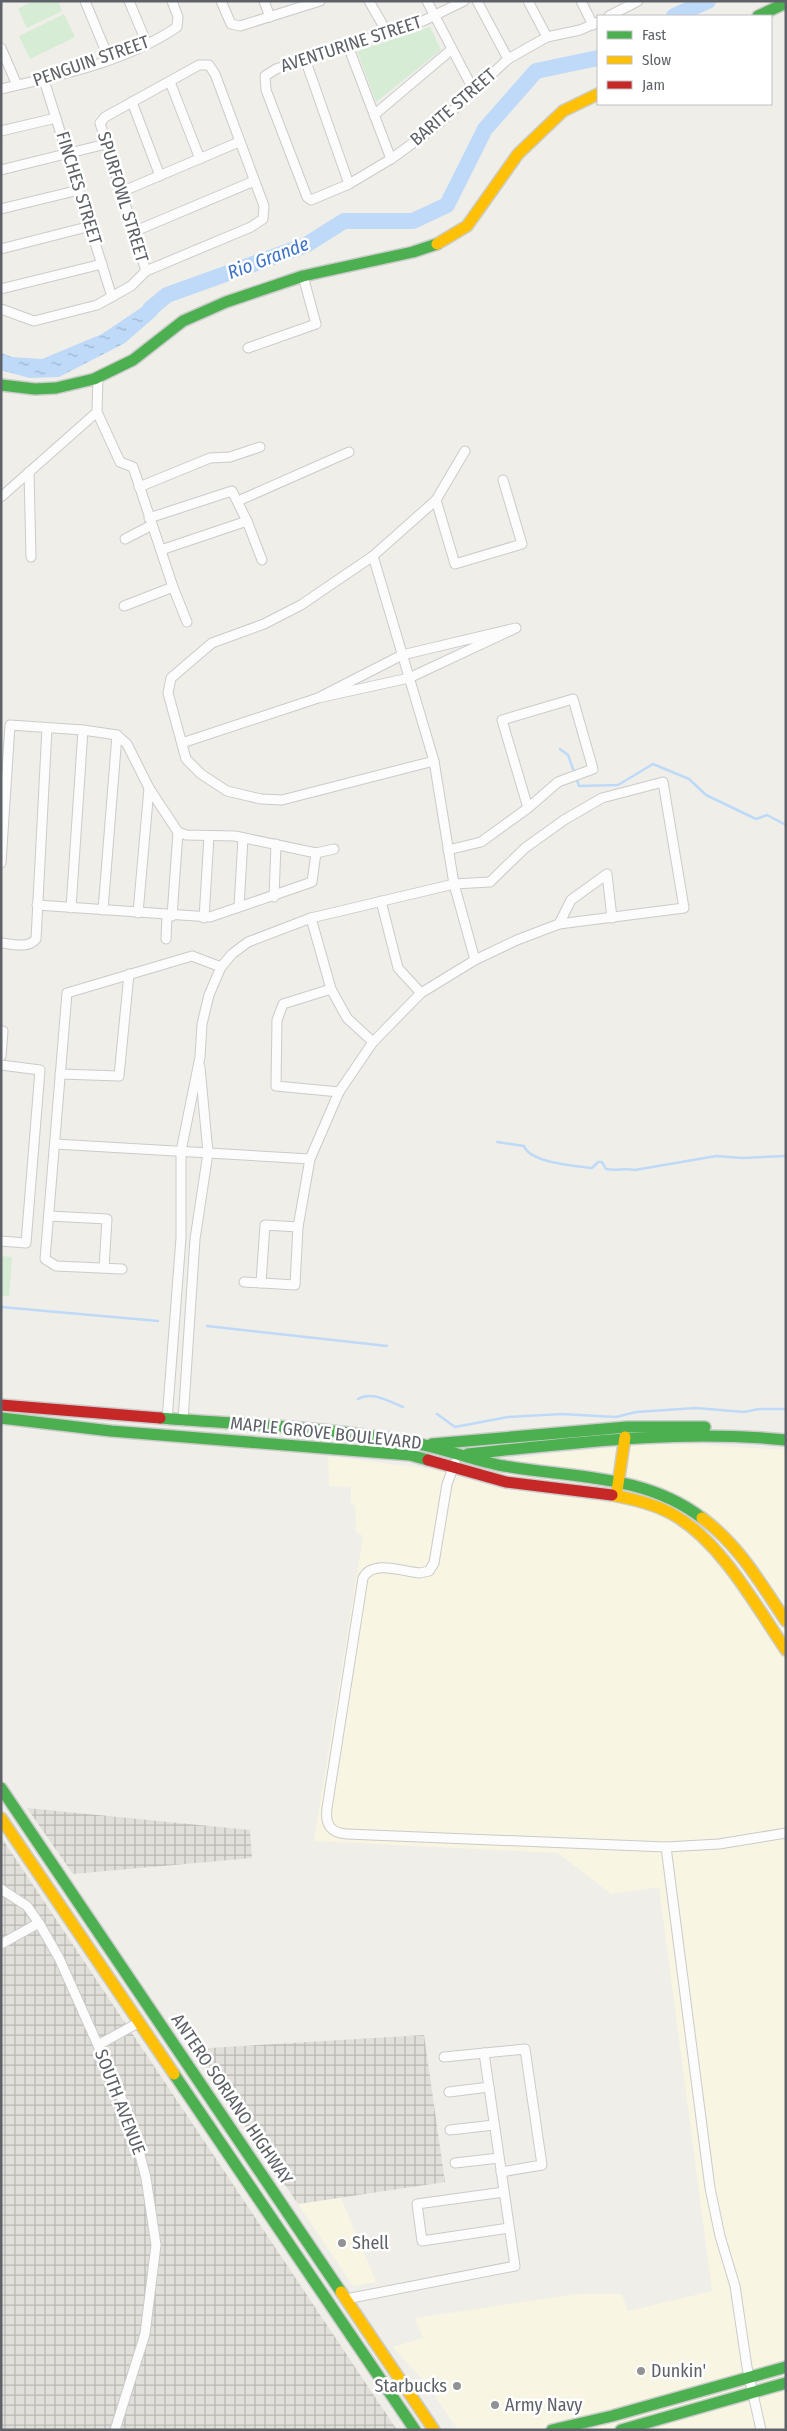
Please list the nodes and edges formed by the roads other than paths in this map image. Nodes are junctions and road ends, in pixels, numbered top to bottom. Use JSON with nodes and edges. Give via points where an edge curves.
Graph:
{"nodes":[{"id":1,"x":85,"y":1,"type":"edge"},
{"id":2,"x":129,"y":1,"type":"edge"},
{"id":3,"x":172,"y":1,"type":"edge"},
{"id":4,"x":221,"y":1,"type":"edge"},
{"id":5,"x":264,"y":1,"type":"edge"},
{"id":6,"x":320,"y":1,"type":"edge"},
{"id":7,"x":369,"y":1,"type":"edge"},
{"id":8,"x":427,"y":1,"type":"edge"},
{"id":9,"x":464,"y":1,"type":"edge"},
{"id":10,"x":477,"y":1,"type":"edge"},
{"id":11,"x":528,"y":1,"type":"edge"},
{"id":12,"x":581,"y":1,"type":"edge"},
{"id":13,"x":634,"y":2,"type":"edge"},
{"id":14,"x":308,"y":3,"type":"edge"},
{"id":15,"x":786,"y":3,"type":"edge"},
{"id":16,"x":611,"y":15,"type":"edge"},
{"id":17,"x":760,"y":15,"type":"edge"},
{"id":18,"x":435,"y":16,"type":"junction"},
{"id":19,"x":270,"y":17,"type":"junction"},
{"id":20,"x":596,"y":23,"type":"edge"},
{"id":21,"x":388,"y":34,"type":"junction"},
{"id":22,"x":547,"y":37,"type":"junction"},
{"id":23,"x":147,"y":44,"type":"junction"},
{"id":24,"x":348,"y":46,"type":"junction"},
{"id":25,"x":1,"y":48,"type":"edge"},
{"id":26,"x":451,"y":50,"type":"junction"},
{"id":27,"x":109,"y":59,"type":"junction"},
{"id":28,"x":305,"y":59,"type":"junction"},
{"id":29,"x":508,"y":59,"type":"junction"},
{"id":30,"x":44,"y":80,"type":"junction"},
{"id":31,"x":170,"y":82,"type":"junction"},
{"id":32,"x":17,"y":85,"type":"junction"},
{"id":33,"x":1,"y":89,"type":"edge"},
{"id":34,"x":473,"y":90,"type":"junction"},
{"id":35,"x":597,"y":94,"type":"edge"},
{"id":36,"x":132,"y":102,"type":"junction"},
{"id":37,"x":374,"y":115,"type":"junction"},
{"id":38,"x":56,"y":118,"type":"junction"},
{"id":39,"x":1,"y":131,"type":"edge"},
{"id":40,"x":239,"y":142,"type":"junction"},
{"id":41,"x":106,"y":144,"type":"junction"},
{"id":42,"x":68,"y":154,"type":"junction"},
{"id":43,"x":200,"y":159,"type":"junction"},
{"id":44,"x":391,"y":159,"type":"junction"},
{"id":45,"x":1,"y":170,"type":"edge"},
{"id":46,"x":160,"y":176,"type":"junction"},
{"id":47,"x":254,"y":182,"type":"junction"},
{"id":48,"x":349,"y":184,"type":"junction"},
{"id":49,"x":79,"y":190,"type":"junction"},
{"id":50,"x":121,"y":192,"type":"junction"},
{"id":51,"x":311,"y":200,"type":"joint"},
{"id":52,"x":1,"y":209,"type":"edge"},
{"id":53,"x":91,"y":226,"type":"junction"},
{"id":54,"x":133,"y":232,"type":"junction"},
{"id":55,"x":1,"y":249,"type":"edge"},
{"id":56,"x":102,"y":264,"type":"junction"},
{"id":57,"x":146,"y":271,"type":"junction"},
{"id":58,"x":303,"y":276,"type":"junction"},
{"id":59,"x":1,"y":289,"type":"edge"},
{"id":60,"x":112,"y":297,"type":"junction"},
{"id":61,"x":1,"y":309,"type":"edge"},
{"id":62,"x":248,"y":348,"type":"dead end"},
{"id":63,"x":98,"y":377,"type":"junction"},
{"id":64,"x":1,"y":385,"type":"edge"},
{"id":65,"x":97,"y":412,"type":"junction"},
{"id":66,"x":260,"y":447,"type":"dead end"},
{"id":67,"x":465,"y":451,"type":"dead end"},
{"id":68,"x":349,"y":452,"type":"dead end"},
{"id":69,"x":29,"y":472,"type":"junction"},
{"id":70,"x":503,"y":480,"type":"dead end"},
{"id":71,"x":139,"y":486,"type":"junction"},
{"id":72,"x":1,"y":497,"type":"edge"},
{"id":73,"x":436,"y":500,"type":"junction"},
{"id":74,"x":238,"y":501,"type":"junction"},
{"id":75,"x":246,"y":521,"type":"junction"},
{"id":76,"x":151,"y":522,"type":"junction"},
{"id":77,"x":125,"y":539,"type":"dead end"},
{"id":78,"x":161,"y":550,"type":"junction"},
{"id":79,"x":373,"y":556,"type":"junction"},
{"id":80,"x":31,"y":557,"type":"dead end"},
{"id":81,"x":262,"y":560,"type":"dead end"},
{"id":82,"x":173,"y":586,"type":"junction"},
{"id":83,"x":124,"y":606,"type":"dead end"},
{"id":84,"x":187,"y":622,"type":"dead end"},
{"id":85,"x":402,"y":655,"type":"junction"},
{"id":86,"x":410,"y":678,"type":"junction"},
{"id":87,"x":318,"y":698,"type":"junction"},
{"id":88,"x":47,"y":728,"type":"junction"},
{"id":89,"x":83,"y":730,"type":"junction"},
{"id":90,"x":117,"y":735,"type":"junction"},
{"id":91,"x":182,"y":744,"type":"junction"},
{"id":92,"x":434,"y":760,"type":"junction"},
{"id":93,"x":149,"y":788,"type":"junction"},
{"id":94,"x":528,"y":808,"type":"junction"},
{"id":95,"x":178,"y":832,"type":"junction"},
{"id":96,"x":209,"y":836,"type":"junction"},
{"id":97,"x":243,"y":838,"type":"junction"},
{"id":98,"x":276,"y":844,"type":"junction"},
{"id":99,"x":334,"y":849,"type":"dead end"},
{"id":100,"x":448,"y":850,"type":"junction"},
{"id":101,"x":316,"y":853,"type":"junction"},
{"id":102,"x":1,"y":863,"type":"edge"},
{"id":103,"x":454,"y":884,"type":"junction"},
{"id":104,"x":274,"y":897,"type":"junction"},
{"id":105,"x":381,"y":901,"type":"junction"},
{"id":106,"x":37,"y":905,"type":"junction"},
{"id":107,"x":240,"y":907,"type":"junction"},
{"id":108,"x":70,"y":908,"type":"junction"},
{"id":109,"x":103,"y":910,"type":"junction"},
{"id":110,"x":138,"y":913,"type":"junction"},
{"id":111,"x":170,"y":916,"type":"junction"},
{"id":112,"x":204,"y":918,"type":"junction"},
{"id":113,"x":311,"y":918,"type":"junction"},
{"id":114,"x":612,"y":918,"type":"junction"},
{"id":115,"x":559,"y":924,"type":"junction"},
{"id":116,"x":166,"y":939,"type":"dead end"},
{"id":117,"x":1,"y":944,"type":"edge"},
{"id":118,"x":475,"y":960,"type":"junction"},
{"id":119,"x":221,"y":967,"type":"junction"},
{"id":120,"x":129,"y":974,"type":"junction"},
{"id":121,"x":331,"y":989,"type":"junction"},
{"id":122,"x":421,"y":993,"type":"junction"},
{"id":123,"x":3,"y":1031,"type":"dead end"},
{"id":124,"x":373,"y":1042,"type":"junction"},
{"id":125,"x":1,"y":1056,"type":"edge"},
{"id":126,"x":200,"y":1057,"type":"junction"},
{"id":127,"x":1,"y":1065,"type":"edge"},
{"id":128,"x":60,"y":1074,"type":"junction"},
{"id":129,"x":339,"y":1092,"type":"junction"},
{"id":130,"x":55,"y":1144,"type":"junction"},
{"id":131,"x":181,"y":1151,"type":"junction"},
{"id":132,"x":208,"y":1153,"type":"junction"},
{"id":133,"x":310,"y":1159,"type":"junction"},
{"id":134,"x":49,"y":1216,"type":"junction"},
{"id":135,"x":298,"y":1227,"type":"junction"},
{"id":136,"x":181,"y":1238,"type":"junction"},
{"id":137,"x":195,"y":1239,"type":"junction"},
{"id":138,"x":1,"y":1241,"type":"edge"},
{"id":139,"x":104,"y":1268,"type":"junction"},
{"id":140,"x":122,"y":1269,"type":"dead end"},
{"id":141,"x":244,"y":1282,"type":"dead end"},
{"id":142,"x":261,"y":1283,"type":"junction"},
{"id":143,"x":1,"y":1405,"type":"edge"},
{"id":144,"x":1,"y":1418,"type":"edge"},
{"id":145,"x":167,"y":1420,"type":"junction"},
{"id":146,"x":182,"y":1421,"type":"junction"},
{"id":147,"x":786,"y":1430,"type":"edge"},
{"id":148,"x":625,"y":1437,"type":"junction"},
{"id":149,"x":786,"y":1440,"type":"edge"},
{"id":150,"x":424,"y":1444,"type":"junction"},
{"id":151,"x":459,"y":1454,"type":"junction"},
{"id":152,"x":410,"y":1455,"type":"junction"},
{"id":153,"x":454,"y":1467,"type":"junction"},
{"id":154,"x":618,"y":1482,"type":"junction"},
{"id":155,"x":616,"y":1495,"type":"junction"},
{"id":156,"x":786,"y":1621,"type":"edge"},
{"id":157,"x":786,"y":1650,"type":"edge"},
{"id":158,"x":1,"y":1788,"type":"edge"},
{"id":159,"x":1,"y":1818,"type":"edge"},
{"id":160,"x":786,"y":1833,"type":"edge"},
{"id":161,"x":666,"y":1847,"type":"junction"},
{"id":162,"x":1,"y":1889,"type":"edge"},
{"id":163,"x":39,"y":1923,"type":"junction"},
{"id":164,"x":1,"y":1944,"type":"edge"},
{"id":165,"x":138,"y":2023,"type":"junction"},
{"id":166,"x":98,"y":2045,"type":"junction"},
{"id":167,"x":484,"y":2053,"type":"junction"},
{"id":168,"x":444,"y":2056,"type":"dead end"},
{"id":169,"x":489,"y":2088,"type":"junction"},
{"id":170,"x":449,"y":2092,"type":"dead end"},
{"id":171,"x":494,"y":2125,"type":"junction"},
{"id":172,"x":450,"y":2130,"type":"dead end"},
{"id":173,"x":499,"y":2158,"type":"junction"},
{"id":174,"x":455,"y":2163,"type":"dead end"},
{"id":175,"x":501,"y":2172,"type":"junction"},
{"id":176,"x":504,"y":2192,"type":"junction"},
{"id":177,"x":509,"y":2228,"type":"junction"},
{"id":178,"x":346,"y":2299,"type":"junction"},
{"id":179,"x":786,"y":2367,"type":"edge"},
{"id":180,"x":750,"y":2377,"type":"junction"},
{"id":181,"x":786,"y":2383,"type":"edge"},
{"id":182,"x":753,"y":2392,"type":"junction"},
{"id":183,"x":115,"y":2430,"type":"edge"},
{"id":184,"x":415,"y":2430,"type":"edge"},
{"id":185,"x":434,"y":2430,"type":"edge"},
{"id":186,"x":552,"y":2430,"type":"edge"},
{"id":187,"x":621,"y":2430,"type":"edge"},
{"id":188,"x":761,"y":2430,"type":"edge"}],
"edges":[{"from":1,"to":27,"type":"street"},
{"from":2,"to":23,"type":"street"},
{"from":3,"to":23,"type":"street","name":"PENGUIN STREET","via":[[178,17],[177,27]]},
{"from":4,"to":19,"type":"street","via":[[228,19],[235,26]]},
{"from":5,"to":19,"type":"street"},
{"from":6,"to":14,"type":"street"},
{"from":7,"to":21,"type":"street"},
{"from":8,"to":18,"type":"street"},
{"from":9,"to":18,"type":"street","name":"AVENTURINE STREET"},
{"from":10,"to":29,"type":"street"},
{"from":11,"to":22,"type":"street"},
{"from":12,"to":20,"type":"street"},
{"from":13,"to":16,"type":"street"},
{"from":14,"to":19,"type":"street"},
{"from":15,"to":17,"type":"main road"},
{"from":18,"to":21,"type":"street","name":"AVENTURINE STREET"},
{"from":18,"to":26,"type":"street"},
{"from":20,"to":22,"type":"street","name":"BARITE STREET"},
{"from":21,"to":24,"type":"street","name":"AVENTURINE STREET"},
{"from":22,"to":29,"type":"street","name":"BARITE STREET"},
{"from":23,"to":27,"type":"street","name":"PENGUIN STREET"},
{"from":24,"to":28,"type":"street","name":"AVENTURINE STREET"},
{"from":24,"to":37,"type":"street"},
{"from":25,"to":32,"type":"street"},
{"from":26,"to":34,"type":"street"},
{"from":26,"to":37,"type":"street"},
{"from":27,"to":30,"type":"street","name":"PENGUIN STREET"},
{"from":28,"to":48,"type":"street"},
{"from":28,"to":51,"type":"street","name":"AVENTURINE STREET","via":[[265,76],[266,90],[305,193]]},
{"from":29,"to":34,"type":"street","name":"BARITE STREET"},
{"from":30,"to":32,"type":"street","name":"PENGUIN STREET"},
{"from":30,"to":38,"type":"street","name":"FINCHES STREET"},
{"from":31,"to":36,"type":"street"},
{"from":31,"to":40,"type":"street","via":[[199,66],[209,65]]},
{"from":31,"to":43,"type":"street"},
{"from":32,"to":33,"type":"street","name":"PENGUIN STREET"},
{"from":34,"to":44,"type":"street","name":"BARITE STREET","via":[[435,127]]},
{"from":35,"to":58,"type":"main road","via":[[563,111],[518,154],[467,226],[441,243]]},
{"from":36,"to":41,"type":"street","name":"SPURFOWL STREET","via":[[100,123]]},
{"from":36,"to":46,"type":"street"},
{"from":37,"to":44,"type":"street"},
{"from":38,"to":39,"type":"street"},
{"from":38,"to":42,"type":"street","name":"FINCHES STREET"},
{"from":40,"to":43,"type":"street"},
{"from":40,"to":47,"type":"street"},
{"from":41,"to":42,"type":"street"},
{"from":41,"to":50,"type":"street","name":"SPURFOWL STREET"},
{"from":42,"to":45,"type":"street"},
{"from":42,"to":49,"type":"street","name":"FINCHES STREET"},
{"from":43,"to":46,"type":"street"},
{"from":44,"to":48,"type":"street","name":"BARITE STREET"},
{"from":46,"to":50,"type":"street"},
{"from":47,"to":54,"type":"street"},
{"from":47,"to":57,"type":"street","via":[[264,206],[263,219],[252,227]]},
{"from":48,"to":51,"type":"street","name":"BARITE STREET"},
{"from":49,"to":52,"type":"street"},
{"from":49,"to":53,"type":"street","name":"FINCHES STREET"},
{"from":50,"to":54,"type":"street","name":"SPURFOWL STREET"},
{"from":53,"to":55,"type":"street"},
{"from":53,"to":56,"type":"street","name":"FINCHES STREET"},
{"from":54,"to":57,"type":"street","name":"SPURFOWL STREET"},
{"from":56,"to":59,"type":"street"},
{"from":56,"to":60,"type":"street","name":"FINCHES STREET"},
{"from":57,"to":60,"type":"street","via":[[131,286]]},
{"from":58,"to":62,"type":"street","via":[[316,324]]},
{"from":58,"to":63,"type":"main road","via":[[183,320],[133,360]]},
{"from":60,"to":61,"type":"street","via":[[97,305],[38,321]]},
{"from":63,"to":64,"type":"main road","via":[[56,388]]},
{"from":63,"to":65,"type":"street"},
{"from":65,"to":69,"type":"street"},
{"from":65,"to":71,"type":"street","via":[[116,455],[122,464],[133,467]]},
{"from":66,"to":71,"type":"street","via":[[230,457],[210,458]]},
{"from":67,"to":73,"type":"street"},
{"from":68,"to":74,"type":"street"},
{"from":69,"to":72,"type":"street"},
{"from":69,"to":80,"type":"street"},
{"from":70,"to":73,"type":"street","via":[[522,544],[455,564]]},
{"from":71,"to":76,"type":"street"},
{"from":73,"to":79,"type":"street"},
{"from":74,"to":75,"type":"street"},
{"from":74,"to":76,"type":"street","via":[[230,491]]},
{"from":75,"to":78,"type":"street"},
{"from":75,"to":81,"type":"street"},
{"from":76,"to":77,"type":"street"},
{"from":76,"to":78,"type":"street"},
{"from":78,"to":82,"type":"street"},
{"from":79,"to":85,"type":"street"},
{"from":79,"to":91,"type":"street","via":[[301,605],[264,624],[212,643],[171,678],[168,693]]},
{"from":82,"to":83,"type":"street"},
{"from":82,"to":84,"type":"street"},
{"from":85,"to":86,"type":"street"},
{"from":85,"to":86,"type":"street","via":[[516,628]]},
{"from":85,"to":87,"type":"street"},
{"from":86,"to":87,"type":"street"},
{"from":86,"to":92,"type":"street"},
{"from":87,"to":91,"type":"street"},
{"from":88,"to":89,"type":"street"},
{"from":88,"to":102,"type":"street","via":[[10,725]]},
{"from":88,"to":106,"type":"street"},
{"from":89,"to":90,"type":"street"},
{"from":89,"to":108,"type":"street"},
{"from":90,"to":93,"type":"street","via":[[127,744]]},
{"from":90,"to":109,"type":"street"},
{"from":91,"to":92,"type":"street","via":[[186,759],[201,774],[227,791],[262,800],[282,800]]},
{"from":92,"to":100,"type":"street"},
{"from":93,"to":95,"type":"street"},
{"from":93,"to":110,"type":"street"},
{"from":94,"to":94,"type":"street","via":[[558,782],[593,769],[573,699],[502,720]]},
{"from":94,"to":100,"type":"street","via":[[481,842]]},
{"from":95,"to":96,"type":"street"},
{"from":95,"to":111,"type":"street"},
{"from":96,"to":97,"type":"street"},
{"from":96,"to":112,"type":"street"},
{"from":97,"to":98,"type":"street"},
{"from":97,"to":107,"type":"street"},
{"from":98,"to":101,"type":"street"},
{"from":98,"to":104,"type":"street"},
{"from":99,"to":101,"type":"street"},
{"from":100,"to":103,"type":"street"},
{"from":101,"to":104,"type":"street","via":[[312,882]]},
{"from":103,"to":105,"type":"street"},
{"from":103,"to":114,"type":"street","via":[[490,882],[524,848],[602,798],[663,782],[684,908]]},
{"from":103,"to":118,"type":"street"},
{"from":104,"to":107,"type":"street"},
{"from":105,"to":113,"type":"street"},
{"from":105,"to":122,"type":"street","via":[[398,968]]},
{"from":106,"to":108,"type":"street"},
{"from":106,"to":117,"type":"street","via":[[36,939],[32,944]]},
{"from":107,"to":112,"type":"street"},
{"from":108,"to":109,"type":"street"},
{"from":109,"to":110,"type":"street"},
{"from":110,"to":111,"type":"street"},
{"from":111,"to":112,"type":"street"},
{"from":111,"to":116,"type":"street"},
{"from":113,"to":119,"type":"street","via":[[248,942]]},
{"from":113,"to":121,"type":"street"},
{"from":114,"to":115,"type":"street"},
{"from":114,"to":115,"type":"street","via":[[607,874],[571,900]]},
{"from":115,"to":118,"type":"street"},
{"from":118,"to":122,"type":"street"},
{"from":119,"to":120,"type":"street","via":[[192,956]]},
{"from":119,"to":126,"type":"street","via":[[209,995],[202,1024]]},
{"from":120,"to":128,"type":"street","via":[[67,993]]},
{"from":120,"to":128,"type":"street","via":[[119,1076]]},
{"from":121,"to":124,"type":"street","via":[[347,1018]]},
{"from":121,"to":129,"type":"street","via":[[283,1004],[277,1020],[276,1086]]},
{"from":122,"to":124,"type":"street"},
{"from":123,"to":125,"type":"street"},
{"from":124,"to":129,"type":"street"},
{"from":126,"to":131,"type":"street"},
{"from":126,"to":132,"type":"street"},
{"from":127,"to":138,"type":"street","via":[[40,1070],[26,1243]]},
{"from":128,"to":130,"type":"street"},
{"from":129,"to":133,"type":"street"},
{"from":130,"to":131,"type":"street"},
{"from":130,"to":134,"type":"street"},
{"from":131,"to":132,"type":"street"},
{"from":131,"to":136,"type":"street"},
{"from":132,"to":133,"type":"street"},
{"from":132,"to":137,"type":"street"},
{"from":133,"to":135,"type":"street"},
{"from":134,"to":139,"type":"street","via":[[45,1260],[56,1266]]},
{"from":134,"to":139,"type":"street","via":[[107,1219]]},
{"from":135,"to":142,"type":"street","via":[[265,1225]]},
{"from":135,"to":142,"type":"street","via":[[295,1285]]},
{"from":136,"to":137,"type":"street"},
{"from":136,"to":145,"type":"street"},
{"from":137,"to":146,"type":"street"},
{"from":139,"to":140,"type":"street"},
{"from":141,"to":142,"type":"street"},
{"from":143,"to":145,"type":"main road","name":"MAPLE GROVE BOULEVARD"},
{"from":144,"to":152,"type":"main road","name":"MAPLE GROVE BOULEVARD","via":[[111,1431]]},
{"from":145,"to":146,"type":"main road","name":"MAPLE GROVE BOULEVARD"},
{"from":146,"to":150,"type":"main road","name":"MAPLE GROVE BOULEVARD","via":[[362,1435]]},
{"from":147,"to":150,"type":"main road","via":[[627,1427]]},
{"from":148,"to":149,"type":"main road","via":[[687,1435]]},
{"from":148,"to":151,"type":"main road"},
{"from":148,"to":154,"type":"main road"},
{"from":150,"to":151,"type":"main road","name":"MAPLE GROVE BOULEVARD"},
{"from":151,"to":152,"type":"main road"},
{"from":151,"to":153,"type":"street"},
{"from":151,"to":154,"type":"main road","name":"MAPLE GROVE BOULEVARD","via":[[503,1466]]},
{"from":152,"to":153,"type":"main road","name":"MAPLE GROVE BOULEVARD"},
{"from":153,"to":155,"type":"main road","name":"MAPLE GROVE BOULEVARD","via":[[506,1482]]},
{"from":153,"to":161,"type":"street","via":[[447,1484],[432,1568],[425,1573],[417,1573],[375,1567],[363,1578],[326,1808],[328,1826],[337,1833],[347,1834]]},
{"from":154,"to":155,"type":"main road"},
{"from":154,"to":156,"type":"main road","name":"MAPLE GROVE BOULEVARD","via":[[670,1497],[709,1521],[746,1561]]},
{"from":155,"to":157,"type":"main road","name":"MAPLE GROVE BOULEVARD","via":[[664,1510],[702,1536],[732,1571]]},
{"from":158,"to":178,"type":"main road","name":"ANTERO SORIANO HIGHWAY"},
{"from":159,"to":165,"type":"main road","name":"ANTERO SORIANO HIGHWAY"},
{"from":160,"to":161,"type":"street","via":[[719,1844]]},
{"from":161,"to":180,"type":"street","via":[[710,2188],[735,2286]]},
{"from":162,"to":163,"type":"street","name":"SOUTH AVENUE","via":[[27,1906]]},
{"from":163,"to":164,"type":"street"},
{"from":163,"to":166,"type":"street","name":"SOUTH AVENUE"},
{"from":165,"to":166,"type":"street"},
{"from":165,"to":184,"type":"main road","name":"ANTERO SORIANO HIGHWAY"},
{"from":166,"to":183,"type":"street","name":"SOUTH AVENUE","via":[[130,2117],[139,2147],[156,2244],[144,2339]]},
{"from":167,"to":168,"type":"street"},
{"from":167,"to":169,"type":"street"},
{"from":167,"to":175,"type":"street","via":[[524,2049],[542,2165]]},
{"from":169,"to":170,"type":"street"},
{"from":169,"to":171,"type":"street"},
{"from":171,"to":172,"type":"street"},
{"from":171,"to":173,"type":"street"},
{"from":173,"to":174,"type":"street"},
{"from":173,"to":175,"type":"street"},
{"from":175,"to":176,"type":"street"},
{"from":176,"to":177,"type":"street"},
{"from":176,"to":177,"type":"street","via":[[417,2204],[422,2241]]},
{"from":177,"to":178,"type":"street","via":[[515,2266]]},
{"from":178,"to":185,"type":"main road","name":"ANTERO SORIANO HIGHWAY"},
{"from":179,"to":180,"type":"main road"},
{"from":180,"to":182,"type":"street"},
{"from":180,"to":186,"type":"main road"},
{"from":181,"to":182,"type":"main road"},
{"from":182,"to":187,"type":"main road"},
{"from":182,"to":188,"type":"street"}]}
